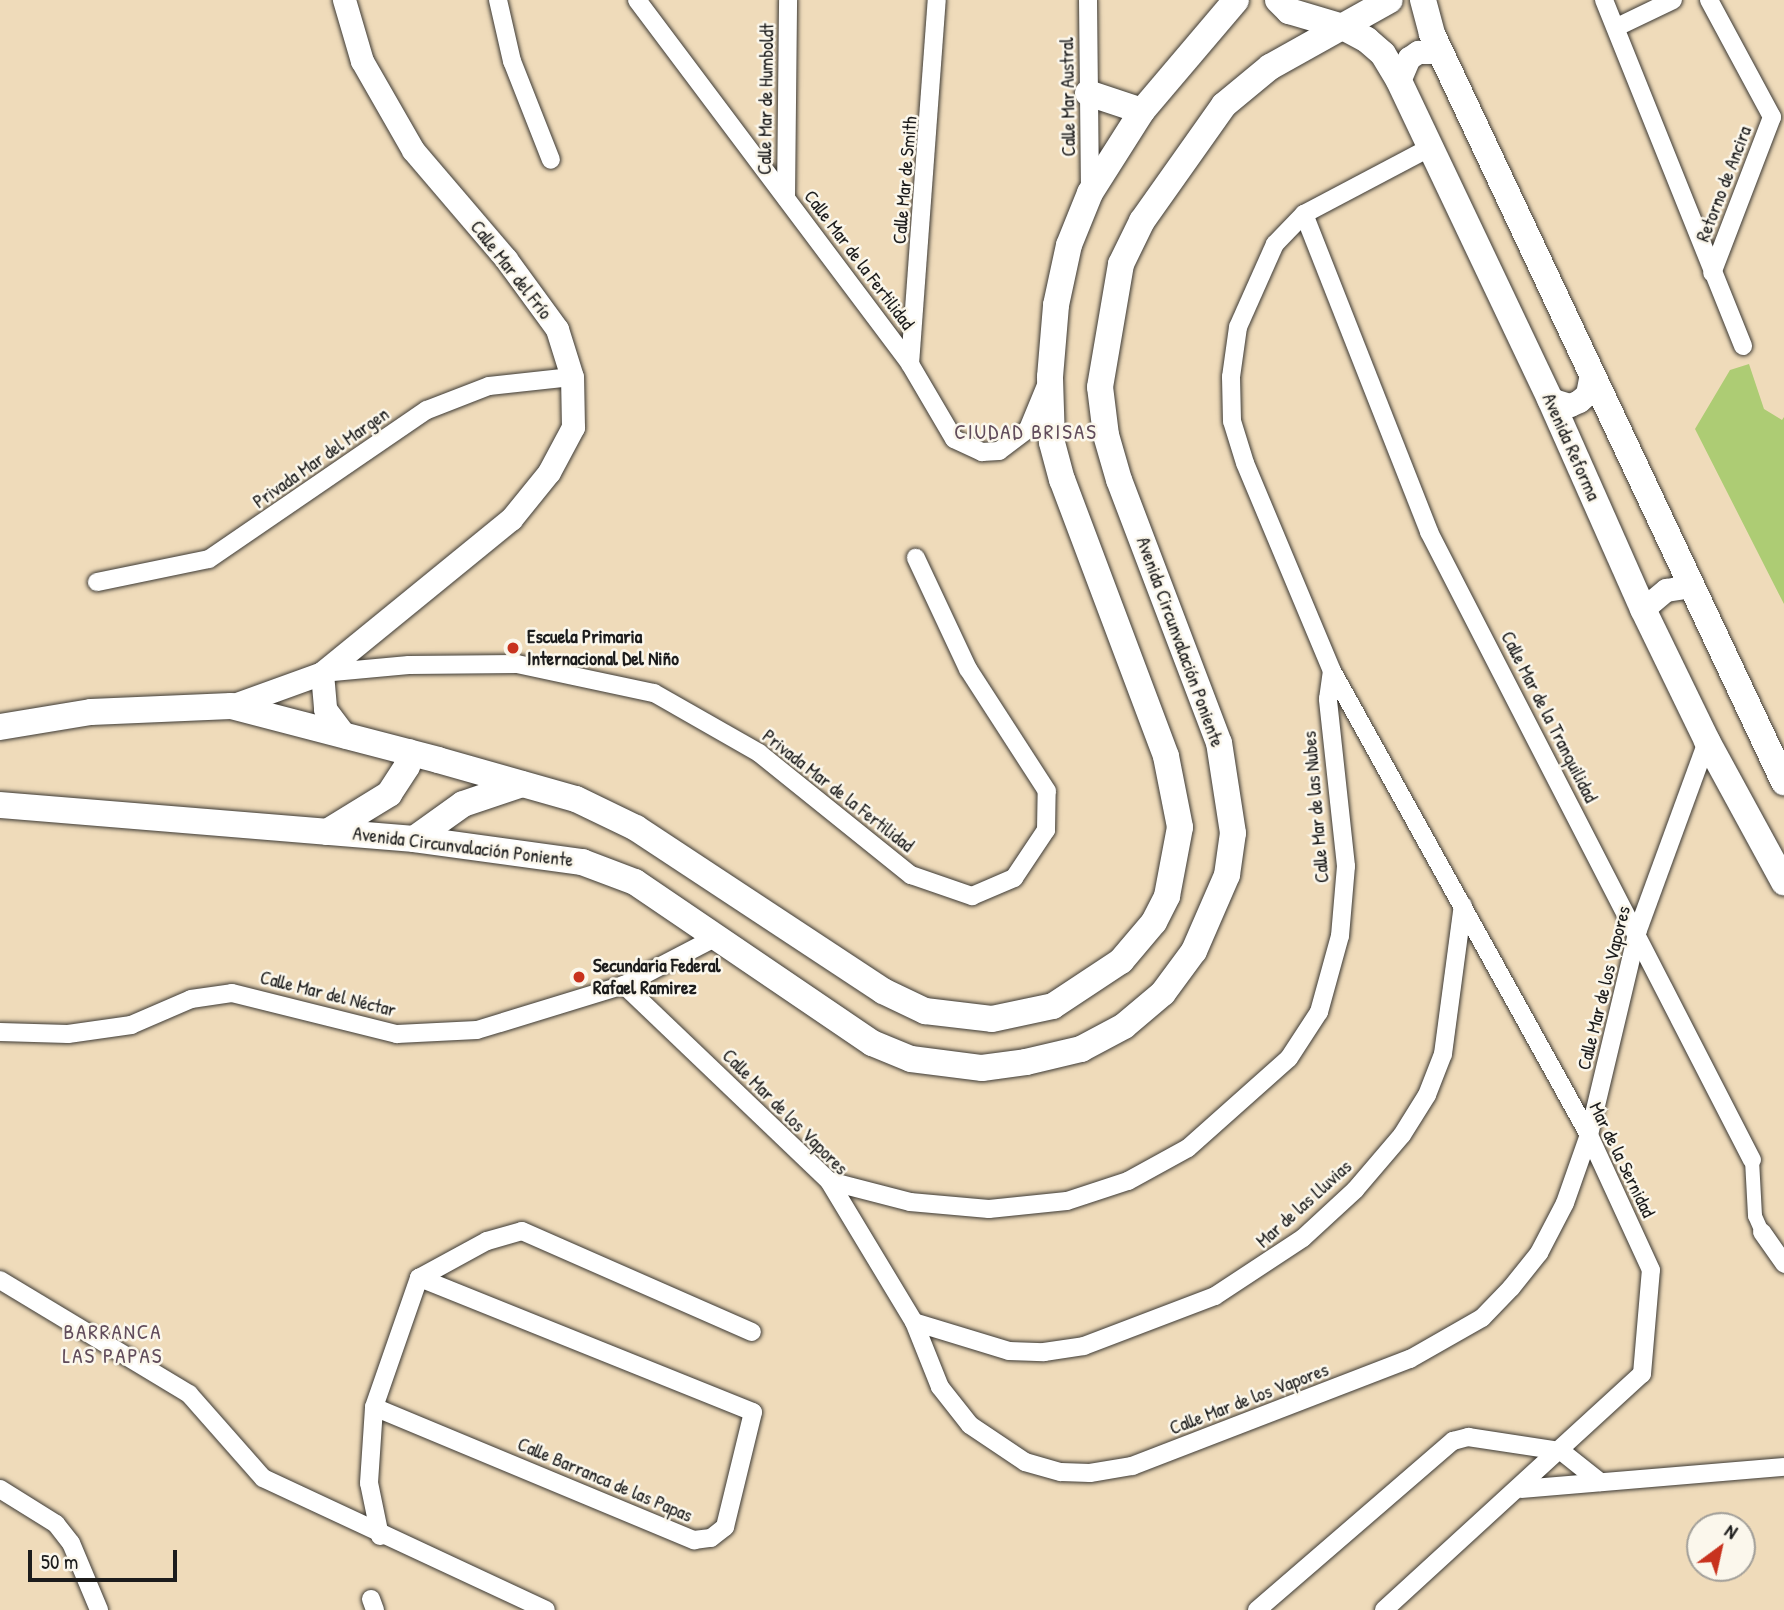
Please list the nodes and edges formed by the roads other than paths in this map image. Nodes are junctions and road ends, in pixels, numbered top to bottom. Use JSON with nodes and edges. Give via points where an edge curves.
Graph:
{"nodes":[{"id":1,"x":344,"y":0,"type":"edge"},
{"id":2,"x":498,"y":0,"type":"edge"},
{"id":3,"x":637,"y":0,"type":"edge"},
{"id":4,"x":649,"y":0,"type":"edge"},
{"id":5,"x":788,"y":0,"type":"edge"},
{"id":6,"x":937,"y":0,"type":"edge"},
{"id":7,"x":1088,"y":0,"type":"edge"},
{"id":8,"x":1236,"y":0,"type":"edge"},
{"id":9,"x":1278,"y":0,"type":"edge"},
{"id":10,"x":1390,"y":0,"type":"edge"},
{"id":11,"x":1423,"y":0,"type":"edge"},
{"id":12,"x":1604,"y":0,"type":"edge"},
{"id":13,"x":1673,"y":0,"type":"edge"},
{"id":14,"x":1709,"y":0,"type":"edge"},
{"id":15,"x":649,"y":19,"type":"junction"},
{"id":16,"x":1343,"y":27,"type":"junction"},
{"id":17,"x":1617,"y":27,"type":"junction"},
{"id":18,"x":1441,"y":52,"type":"junction"},
{"id":19,"x":1399,"y":81,"type":"junction"},
{"id":20,"x":1088,"y":93,"type":"junction"},
{"id":21,"x":1142,"y":111,"type":"junction"},
{"id":22,"x":1429,"y":148,"type":"junction"},
{"id":23,"x":551,"y":160,"type":"dead end"},
{"id":24,"x":1090,"y":193,"type":"junction"},
{"id":25,"x":786,"y":198,"type":"junction"},
{"id":26,"x":1304,"y":214,"type":"junction"},
{"id":27,"x":1712,"y":273,"type":"junction"},
{"id":28,"x":1743,"y":346,"type":"dead end"},
{"id":29,"x":911,"y":364,"type":"junction"},
{"id":30,"x":1591,"y":374,"type":"junction"},
{"id":31,"x":572,"y":377,"type":"junction"},
{"id":32,"x":1050,"y":377,"type":"junction"},
{"id":33,"x":1550,"y":399,"type":"junction"},
{"id":34,"x":916,"y":558,"type":"dead end"},
{"id":35,"x":97,"y":582,"type":"dead end"},
{"id":36,"x":1692,"y":586,"type":"junction"},
{"id":37,"x":1643,"y":609,"type":"junction"},
{"id":38,"x":1332,"y":671,"type":"junction"},
{"id":39,"x":322,"y":673,"type":"junction"},
{"id":40,"x":231,"y":706,"type":"junction"},
{"id":41,"x":0,"y":727,"type":"edge"},
{"id":42,"x":346,"y":737,"type":"junction"},
{"id":43,"x":1707,"y":741,"type":"junction"},
{"id":44,"x":409,"y":752,"type":"junction"},
{"id":45,"x":1784,"y":782,"type":"edge"},
{"id":46,"x":522,"y":784,"type":"junction"},
{"id":47,"x":0,"y":804,"type":"edge"},
{"id":48,"x":327,"y":831,"type":"junction"},
{"id":49,"x":414,"y":839,"type":"junction"},
{"id":50,"x":1784,"y":882,"type":"edge"},
{"id":51,"x":1463,"y":905,"type":"junction"},
{"id":52,"x":1638,"y":930,"type":"junction"},
{"id":53,"x":718,"y":936,"type":"junction"},
{"id":54,"x":624,"y":985,"type":"junction"},
{"id":55,"x":0,"y":1032,"type":"edge"},
{"id":56,"x":1589,"y":1135,"type":"junction"},
{"id":57,"x":1752,"y":1160,"type":"joint"},
{"id":58,"x":829,"y":1181,"type":"junction"},
{"id":59,"x":1762,"y":1233,"type":"joint"},
{"id":60,"x":1784,"y":1264,"type":"edge"},
{"id":61,"x":419,"y":1278,"type":"junction"},
{"id":62,"x":0,"y":1280,"type":"edge"},
{"id":63,"x":914,"y":1322,"type":"junction"},
{"id":64,"x":752,"y":1332,"type":"dead end"},
{"id":65,"x":374,"y":1407,"type":"junction"},
{"id":66,"x":1561,"y":1451,"type":"junction"},
{"id":67,"x":1784,"y":1467,"type":"edge"},
{"id":68,"x":1600,"y":1482,"type":"junction"},
{"id":69,"x":0,"y":1489,"type":"edge"},
{"id":70,"x":1521,"y":1489,"type":"junction"},
{"id":71,"x":380,"y":1536,"type":"junction"},
{"id":72,"x":99,"y":1610,"type":"edge"},
{"id":73,"x":546,"y":1610,"type":"edge"},
{"id":74,"x":1257,"y":1610,"type":"edge"},
{"id":75,"x":1384,"y":1610,"type":"edge"}],
"edges":[{"from":1,"to":31,"type":"street","name":"Calle Mar del Frío","via":[[362,61],[413,150],[506,259],[556,329]]},
{"from":2,"to":23,"type":"street","via":[[512,61]]},
{"from":3,"to":15,"type":"street","name":"Calle Mar de la Fertilidad"},
{"from":4,"to":15,"type":"street"},
{"from":5,"to":25,"type":"street","name":"Calle Mar de Humboldt"},
{"from":6,"to":29,"type":"street","name":"Calle Mar de Smith"},
{"from":7,"to":20,"type":"street","name":"Calle Mar Austral"},
{"from":8,"to":21,"type":"main road"},
{"from":9,"to":16,"type":"main road","name":"Avenida Reforma","via":[[1304,17]]},
{"from":10,"to":16,"type":"main road","name":"Avenida Circunvalación Poniente"},
{"from":11,"to":18,"type":"main road"},
{"from":12,"to":17,"type":"street","name":"Retorno de Ancira"},
{"from":13,"to":17,"type":"street"},
{"from":14,"to":27,"type":"street","name":"Retorno de Ancira","via":[[1772,117]]},
{"from":15,"to":25,"type":"street","name":"Calle Mar de la Fertilidad"},
{"from":16,"to":19,"type":"main road","name":"Avenida Reforma","via":[[1383,54]]},
{"from":16,"to":53,"type":"main road","name":"Avenida Circunvalación Poniente","via":[[1270,67],[1224,105],[1142,221],[1121,264],[1108,320],[1100,387],[1106,436],[1219,743],[1228,786],[1233,833],[1227,875],[1194,951],[1163,993],[1124,1026],[1082,1049],[982,1068],[911,1059],[872,1042]]},
{"from":17,"to":27,"type":"street","name":"Retorno de Ancira"},
{"from":18,"to":19,"type":"street","via":[[1418,52],[1409,58]]},
{"from":18,"to":30,"type":"main road"},
{"from":19,"to":22,"type":"main road","name":"Avenida Reforma"},
{"from":20,"to":21,"type":"main road"},
{"from":20,"to":24,"type":"street","name":"Calle Mar Austral"},
{"from":21,"to":24,"type":"main road"},
{"from":22,"to":26,"type":"street","name":"Calle Mar de las Nubes"},
{"from":22,"to":33,"type":"main road","name":"Avenida Reforma"},
{"from":24,"to":32,"type":"main road","via":[[1069,245],[1056,305]]},
{"from":25,"to":29,"type":"street","name":"Calle Mar de la Fertilidad"},
{"from":26,"to":38,"type":"street","name":"Calle Mar de las Nubes","via":[[1275,244],[1238,327],[1231,377],[1232,421],[1245,463]]},
{"from":26,"to":52,"type":"street","name":"Calle Mar de la Tranquilidad","via":[[1429,533]]},
{"from":27,"to":28,"type":"street","name":"Retorno de Ancira"},
{"from":29,"to":32,"type":"street","name":"Calle Mar de la Fertilidad","via":[[954,439],[982,452],[999,451],[1028,429]]},
{"from":30,"to":33,"type":"street","via":[[1587,394],[1579,401],[1570,405]]},
{"from":30,"to":36,"type":"main road"},
{"from":31,"to":35,"type":"street","name":"Privada Mar del Margen","via":[[489,386],[427,410],[209,559]]},
{"from":31,"to":39,"type":"street","name":"Calle Mar del Frío","via":[[573,427],[549,472],[511,519]]},
{"from":32,"to":46,"type":"main road","via":[[1052,442],[1062,480],[1177,795],[1180,827],[1167,896],[1154,922],[1121,961],[1053,1006],[992,1019],[925,1011],[883,991],[636,828],[576,799]]},
{"from":33,"to":37,"type":"main road","name":"Avenida Reforma"},
{"from":34,"to":39,"type":"street","name":"Privada Mar de la Fertilidad","via":[[968,669],[1047,791],[1046,831],[1014,878],[972,896],[911,875],[759,753],[654,694],[517,664],[409,665]]},
{"from":36,"to":37,"type":"street","via":[[1666,590]]},
{"from":36,"to":45,"type":"main road"},
{"from":37,"to":43,"type":"main road","name":"Avenida Reforma"},
{"from":38,"to":51,"type":"street","name":"Mar de la Sernidad"},
{"from":38,"to":58,"type":"street","name":"Calle Mar de las Nubes","via":[[1328,699],[1346,866],[1340,936],[1319,1012],[1289,1058],[1188,1148],[1128,1181],[1066,1201],[976,1208],[910,1202]]},
{"from":39,"to":40,"type":"street","name":"Calle Mar del Frío"},
{"from":39,"to":42,"type":"street","via":[[325,709]]},
{"from":40,"to":41,"type":"main road","via":[[91,712]]},
{"from":40,"to":42,"type":"main road"},
{"from":42,"to":44,"type":"main road"},
{"from":43,"to":50,"type":"main road","name":"Avenida Reforma"},
{"from":43,"to":52,"type":"street","name":"Calle Mar de los Vapores"},
{"from":44,"to":46,"type":"main road"},
{"from":44,"to":48,"type":"main road","via":[[404,773],[389,794]]},
{"from":46,"to":49,"type":"main road","via":[[463,804]]},
{"from":47,"to":48,"type":"main road","name":"Avenida Circunvalación Poniente"},
{"from":48,"to":49,"type":"main road","name":"Avenida Circunvalación Poniente"},
{"from":49,"to":53,"type":"main road","name":"Avenida Circunvalación Poniente","via":[[582,862],[635,882]]},
{"from":51,"to":56,"type":"street","name":"Mar de la Sernidad"},
{"from":51,"to":63,"type":"street","name":"Mar de las Lluvias","via":[[1443,1054],[1427,1095],[1402,1135],[1354,1191],[1292,1247],[1215,1296],[1084,1346],[1044,1352],[1009,1350]]},
{"from":52,"to":56,"type":"street","name":"Calle Mar de los Vapores"},
{"from":52,"to":57,"type":"street","name":"Calle Mar de la Tranquilidad"},
{"from":53,"to":54,"type":"street","name":"Calle Mar del Néctar"},
{"from":54,"to":55,"type":"street","name":"Calle Mar del Néctar","via":[[477,1030],[397,1034],[232,993],[191,999],[131,1025],[68,1034]]},
{"from":54,"to":58,"type":"street","name":"Calle Mar de los Vapores"},
{"from":56,"to":63,"type":"street","name":"Calle Mar de los Vapores","via":[[1565,1203],[1539,1253],[1482,1318],[1410,1359],[1132,1466],[1061,1472],[1025,1462],[996,1446],[970,1425],[940,1387]]},
{"from":56,"to":66,"type":"street","name":"Mar de la Sernidad","via":[[1651,1270],[1643,1374]]},
{"from":57,"to":59,"type":"street","name":"Calle Mar de la Tranquilidad","via":[[1752,1195]]},
{"from":58,"to":63,"type":"street","name":"Calle Mar de los Vapores"},
{"from":59,"to":60,"type":"street"},
{"from":61,"to":64,"type":"street","via":[[487,1241],[522,1231]]},
{"from":61,"to":65,"type":"street"},
{"from":61,"to":65,"type":"street","name":"Calle Barranca de las Papas","via":[[753,1412],[725,1527],[711,1538],[694,1540]]},
{"from":62,"to":71,"type":"street","via":[[189,1394],[263,1478]]},
{"from":65,"to":71,"type":"street","via":[[369,1483]]},
{"from":66,"to":68,"type":"street"},
{"from":66,"to":70,"type":"street","name":"Mar de la Sernidad"},
{"from":66,"to":74,"type":"street","via":[[1468,1437],[1453,1441]]},
{"from":67,"to":68,"type":"street"},
{"from":68,"to":70,"type":"street"},
{"from":69,"to":72,"type":"street","via":[[56,1524],[71,1543]]},
{"from":70,"to":75,"type":"street","name":"Mar de la Sernidad"},
{"from":71,"to":73,"type":"street"}]}
